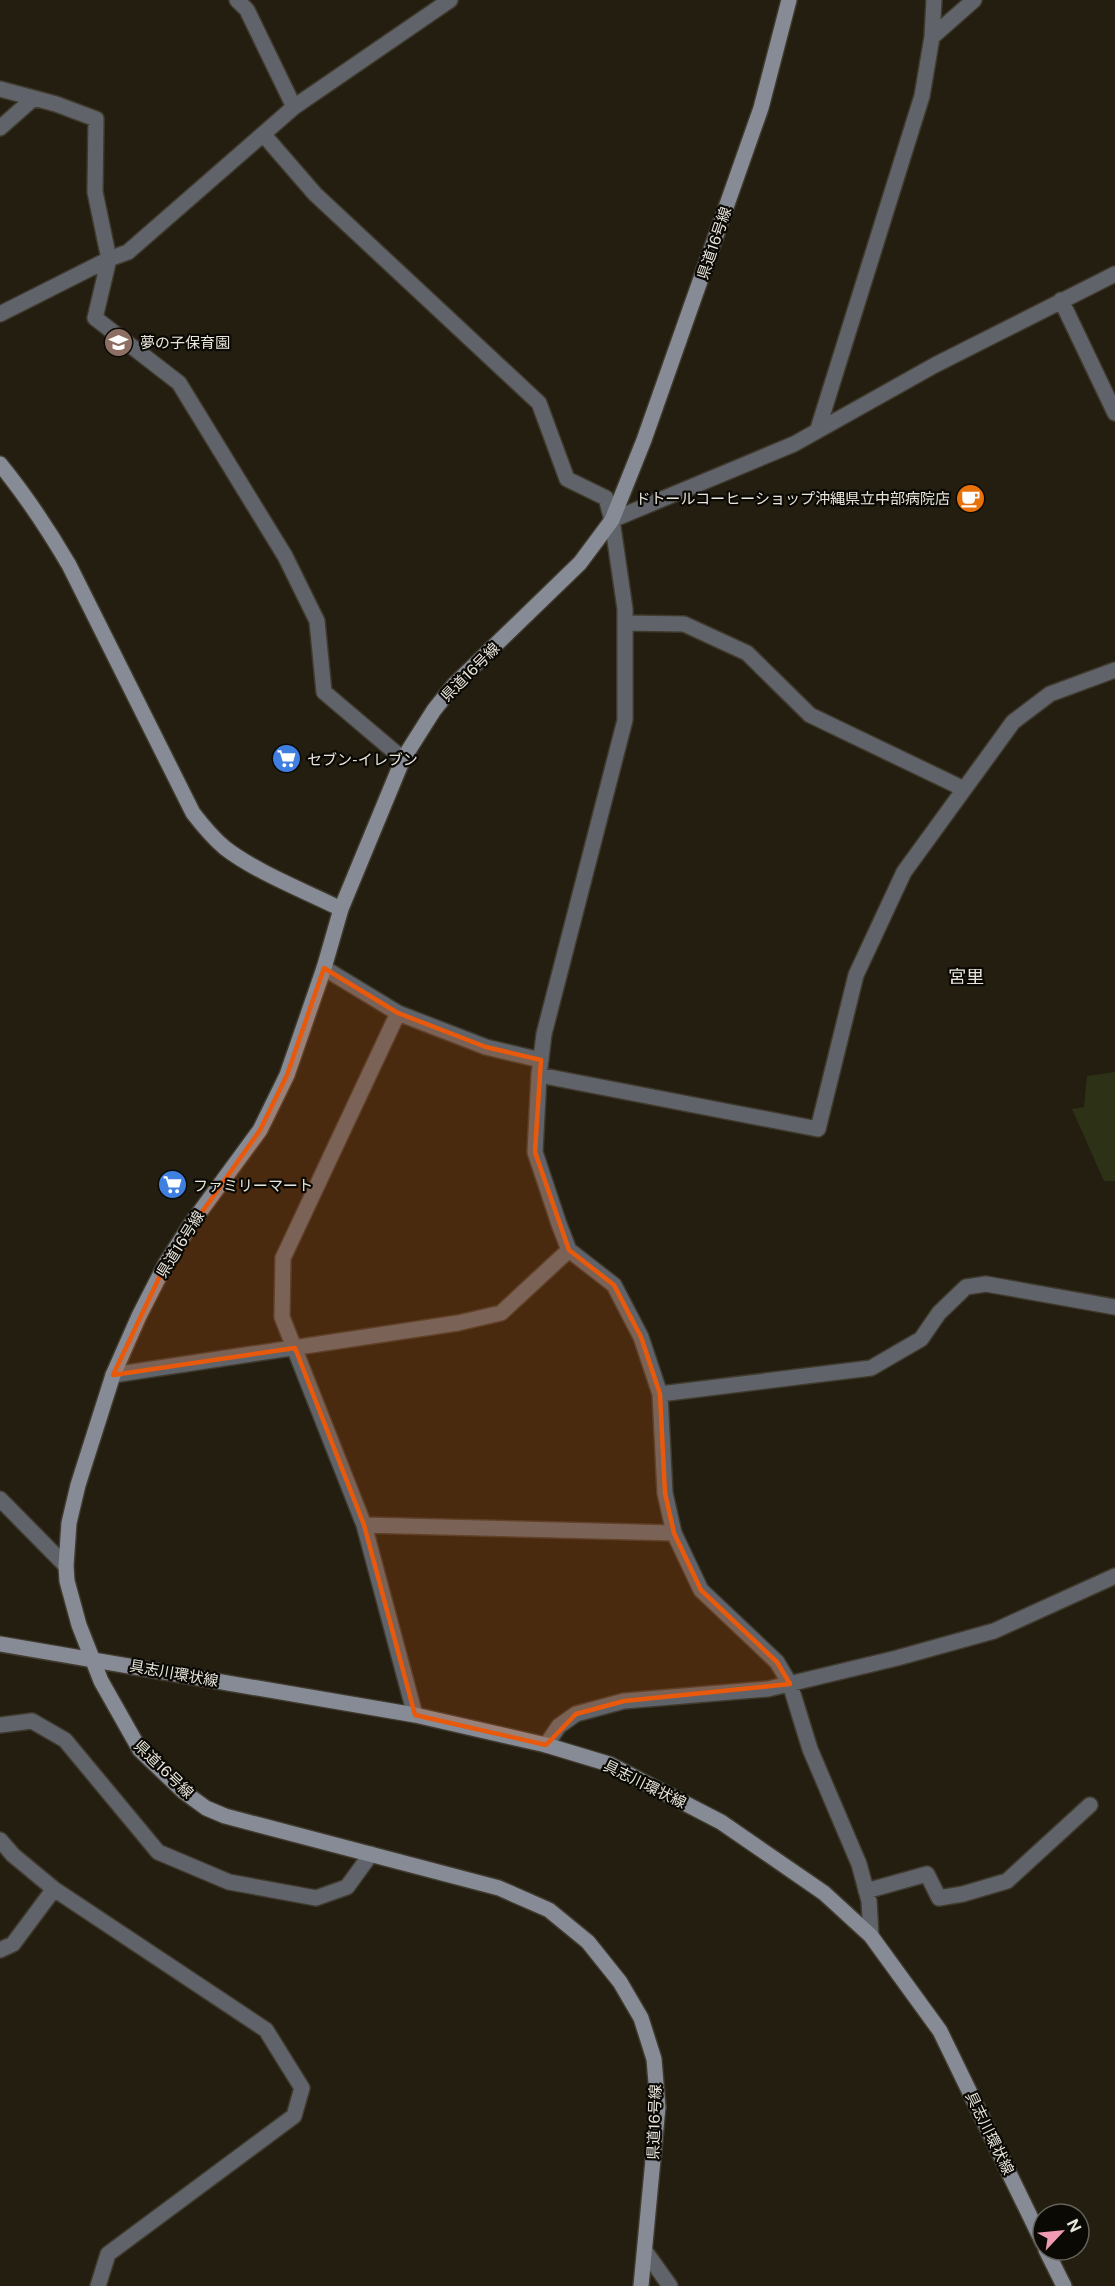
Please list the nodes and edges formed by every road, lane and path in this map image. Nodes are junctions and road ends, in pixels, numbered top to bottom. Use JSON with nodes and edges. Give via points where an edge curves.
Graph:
{"nodes":[{"id":1,"x":237,"y":0,"type":"edge"},
{"id":2,"x":450,"y":0,"type":"edge"},
{"id":3,"x":789,"y":0,"type":"edge"},
{"id":4,"x":934,"y":0,"type":"edge"},
{"id":5,"x":974,"y":0,"type":"edge"},
{"id":6,"x":932,"y":38,"type":"junction"},
{"id":7,"x":0,"y":89,"type":"edge"},
{"id":8,"x":34,"y":98,"type":"junction"},
{"id":9,"x":294,"y":107,"type":"junction"},
{"id":10,"x":0,"y":128,"type":"edge"},
{"id":11,"x":263,"y":134,"type":"junction"},
{"id":12,"x":109,"y":259,"type":"junction"},
{"id":13,"x":1115,"y":274,"type":"edge"},
{"id":14,"x":1061,"y":300,"type":"junction"},
{"id":15,"x":0,"y":314,"type":"edge"},
{"id":16,"x":1115,"y":413,"type":"edge"},
{"id":17,"x":818,"y":429,"type":"junction"},
{"id":18,"x":0,"y":464,"type":"edge"},
{"id":19,"x":612,"y":520,"type":"junction"},
{"id":20,"x":625,"y":623,"type":"junction"},
{"id":21,"x":1115,"y":670,"type":"edge"},
{"id":22,"x":403,"y":759,"type":"junction"},
{"id":23,"x":964,"y":789,"type":"junction"},
{"id":24,"x":341,"y":909,"type":"junction"},
{"id":25,"x":324,"y":968,"type":"junction"},
{"id":26,"x":398,"y":1013,"type":"junction"},
{"id":27,"x":540,"y":1067,"type":"junction"},
{"id":28,"x":568,"y":1250,"type":"junction"},
{"id":29,"x":1115,"y":1307,"type":"edge"},
{"id":30,"x":295,"y":1348,"type":"junction"},
{"id":31,"x":113,"y":1375,"type":"junction"},
{"id":32,"x":660,"y":1394,"type":"junction"},
{"id":33,"x":0,"y":1499,"type":"edge"},
{"id":34,"x":364,"y":1525,"type":"junction"},
{"id":35,"x":674,"y":1533,"type":"junction"},
{"id":36,"x":66,"y":1566,"type":"junction"},
{"id":37,"x":1115,"y":1576,"type":"edge"},
{"id":38,"x":0,"y":1644,"type":"edge"},
{"id":39,"x":92,"y":1659,"type":"junction"},
{"id":40,"x":789,"y":1684,"type":"junction"},
{"id":41,"x":415,"y":1714,"type":"junction"},
{"id":42,"x":0,"y":1725,"type":"edge"},
{"id":43,"x":546,"y":1745,"type":"junction"},
{"id":44,"x":1090,"y":1805,"type":"dead end"},
{"id":45,"x":0,"y":1840,"type":"edge"},
{"id":46,"x":371,"y":1854,"type":"junction"},
{"id":47,"x":54,"y":1889,"type":"junction"},
{"id":48,"x":866,"y":1891,"type":"junction"},
{"id":49,"x":871,"y":1936,"type":"junction"},
{"id":50,"x":0,"y":1950,"type":"edge"},
{"id":51,"x":1031,"y":2218,"type":"edge"},
{"id":52,"x":645,"y":2251,"type":"junction"},
{"id":53,"x":1052,"y":2262,"type":"edge"},
{"id":54,"x":98,"y":2286,"type":"edge"},
{"id":55,"x":641,"y":2286,"type":"edge"},
{"id":56,"x":670,"y":2286,"type":"edge"},
{"id":57,"x":1064,"y":2286,"type":"edge"}],
"edges":[{"from":1,"to":9,"type":"street","via":[[247,10]]},
{"from":2,"to":9,"type":"street"},
{"from":3,"to":19,"type":"main road","name":"県道16号線","via":[[761,108]]},
{"from":4,"to":6,"type":"street"},
{"from":5,"to":6,"type":"street"},
{"from":6,"to":17,"type":"street","via":[[922,96]]},
{"from":7,"to":8,"type":"street"},
{"from":8,"to":10,"type":"street"},
{"from":8,"to":12,"type":"street","via":[[96,119],[95,192]]},
{"from":9,"to":11,"type":"street"},
{"from":11,"to":12,"type":"street","via":[[128,252]]},
{"from":11,"to":19,"type":"street","via":[[315,194],[539,403],[567,479],[606,498]]},
{"from":12,"to":15,"type":"street"},
{"from":12,"to":22,"type":"street","via":[[95,318],[179,383],[285,556],[317,621],[324,693]]},
{"from":13,"to":14,"type":"street"},
{"from":14,"to":16,"type":"street"},
{"from":14,"to":17,"type":"street"},
{"from":17,"to":19,"type":"street","via":[[794,444]]},
{"from":18,"to":24,"type":"main road","via":[[37,511],[69,565],[194,813],[210,835],[226,849]]},
{"from":19,"to":20,"type":"street"},
{"from":19,"to":22,"type":"main road","name":"県道16号線","via":[[580,563],[454,685]]},
{"from":20,"to":23,"type":"street","via":[[684,624],[747,653],[810,715]]},
{"from":20,"to":27,"type":"street","via":[[625,720],[544,1034]]},
{"from":21,"to":23,"type":"street","via":[[1050,694],[1013,722]]},
{"from":22,"to":24,"type":"main road","name":"県道16号線"},
{"from":23,"to":27,"type":"street","via":[[904,872],[856,975],[818,1129]]},
{"from":24,"to":25,"type":"main road","name":"県道16号線"},
{"from":25,"to":26,"type":"street"},
{"from":25,"to":31,"type":"main road","name":"県道16号線","via":[[287,1075],[260,1130],[166,1263]]},
{"from":26,"to":27,"type":"street"},
{"from":26,"to":30,"type":"street","via":[[283,1258],[282,1317]]},
{"from":27,"to":28,"type":"street","via":[[535,1152]]},
{"from":28,"to":30,"type":"street","via":[[501,1312],[458,1323]]},
{"from":28,"to":32,"type":"street","via":[[614,1285],[641,1337]]},
{"from":29,"to":32,"type":"street","via":[[986,1284],[966,1287],[939,1313],[921,1339],[871,1368]]},
{"from":30,"to":31,"type":"street"},
{"from":30,"to":34,"type":"street"},
{"from":31,"to":36,"type":"main road","name":"県道16号線","via":[[78,1485],[69,1523]]},
{"from":32,"to":35,"type":"street","via":[[665,1493]]},
{"from":33,"to":36,"type":"street"},
{"from":34,"to":35,"type":"street"},
{"from":34,"to":41,"type":"street"},
{"from":35,"to":40,"type":"street","via":[[701,1590],[777,1662]]},
{"from":36,"to":39,"type":"main road","name":"県道16号線","via":[[70,1598]]},
{"from":37,"to":40,"type":"street","via":[[994,1631]]},
{"from":38,"to":39,"type":"main road","name":"具志川環状線"},
{"from":39,"to":41,"type":"main road","name":"具志川環状線"},
{"from":39,"to":46,"type":"main road","name":"県道16号線","via":[[140,1750],[206,1808]]},
{"from":40,"to":43,"type":"street","via":[[624,1701],[576,1714],[559,1726]]},
{"from":40,"to":48,"type":"street"},
{"from":41,"to":43,"type":"main road","name":"具志川環状線"},
{"from":42,"to":46,"type":"street","via":[[32,1721],[66,1740],[158,1852],[229,1882],[316,1898],[347,1887]]},
{"from":43,"to":49,"type":"main road","name":"具志川環状線","via":[[609,1764],[721,1822],[824,1893]]},
{"from":44,"to":48,"type":"street","via":[[1006,1881],[939,1898],[927,1874]]},
{"from":45,"to":47,"type":"street"},
{"from":46,"to":52,"type":"main road","name":"県道16号線","via":[[499,1888],[549,1910],[588,1942],[620,1982],[641,2018],[654,2059],[658,2107]]},
{"from":47,"to":50,"type":"street","via":[[13,1944]]},
{"from":47,"to":54,"type":"street","via":[[266,2030],[302,2088],[294,2116],[108,2253]]},
{"from":48,"to":49,"type":"street"},
{"from":49,"to":51,"type":"main road","name":"具志川環状線","via":[[940,2031]]},
{"from":52,"to":55,"type":"main road","name":"県道16号線"},
{"from":52,"to":56,"type":"street"},
{"from":53,"to":57,"type":"main road"}]}
